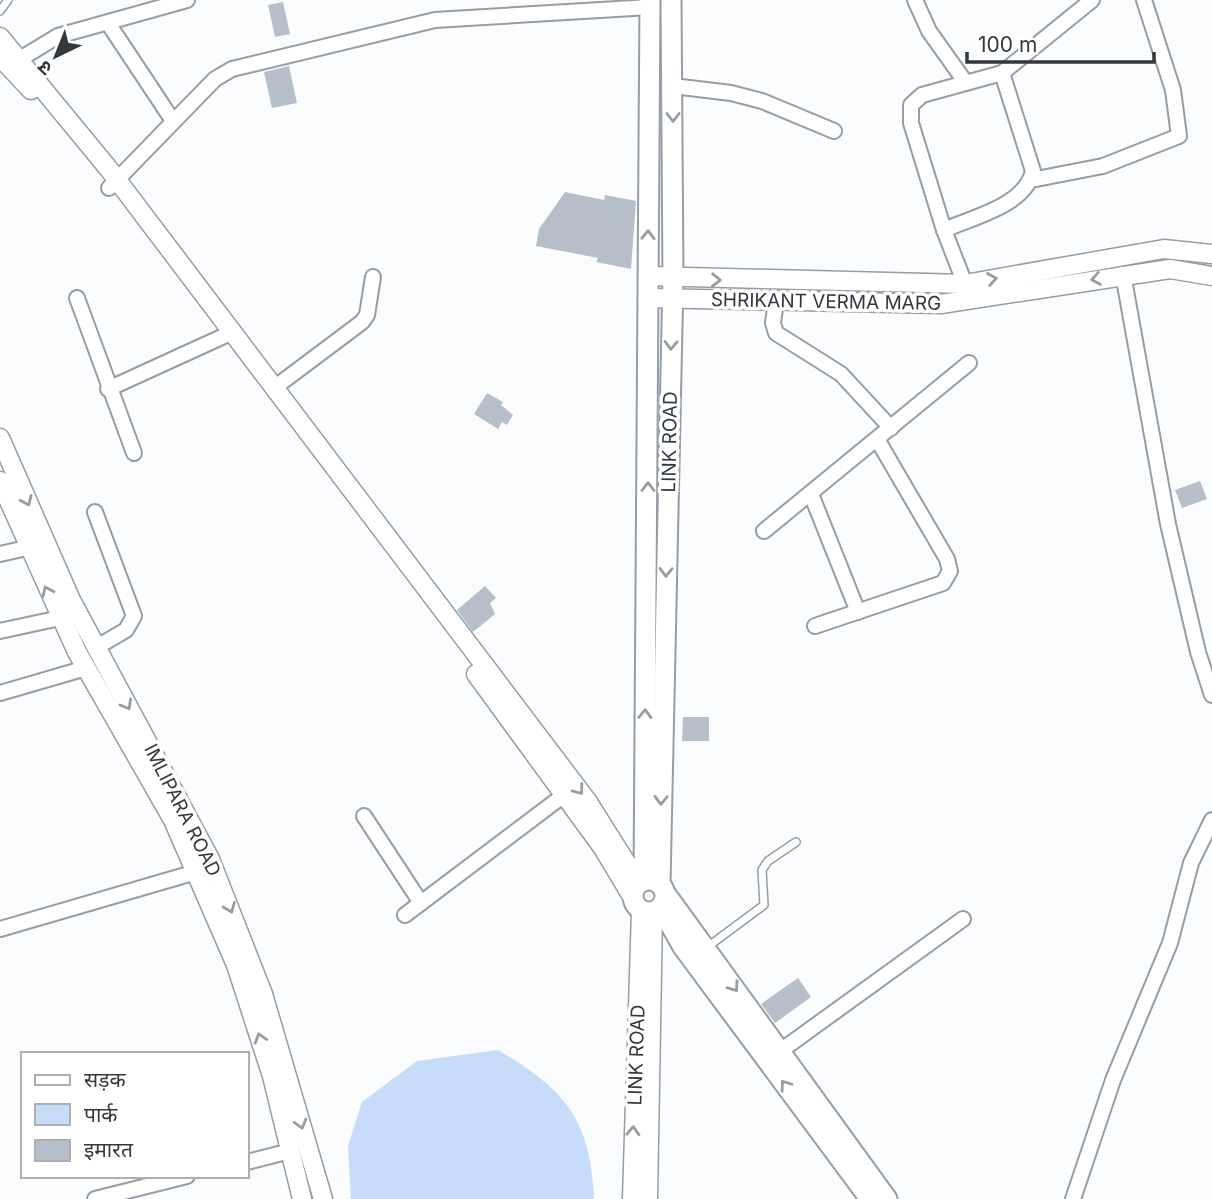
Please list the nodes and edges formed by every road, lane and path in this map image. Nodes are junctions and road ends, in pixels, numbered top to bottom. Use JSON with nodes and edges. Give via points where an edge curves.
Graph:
{"nodes":[{"id":1,"x":8,"y":0,"type":"edge"},
{"id":2,"x":187,"y":0,"type":"edge"},
{"id":3,"x":671,"y":0,"type":"edge"},
{"id":4,"x":915,"y":0,"type":"edge"},
{"id":5,"x":1092,"y":0,"type":"edge"},
{"id":6,"x":1144,"y":0,"type":"edge"},
{"id":7,"x":650,"y":3,"type":"edge"},
{"id":8,"x":0,"y":11,"type":"edge"},
{"id":9,"x":108,"y":23,"type":"junction"},
{"id":10,"x":0,"y":37,"type":"edge"},
{"id":11,"x":0,"y":57,"type":"edge"},
{"id":12,"x":20,"y":59,"type":"junction"},
{"id":13,"x":1002,"y":73,"type":"junction"},
{"id":14,"x":966,"y":83,"type":"junction"},
{"id":15,"x":673,"y":86,"type":"junction"},
{"id":16,"x":173,"y":121,"type":"junction"},
{"id":17,"x":834,"y":131,"type":"dead end"},
{"id":18,"x":1031,"y":180,"type":"junction"},
{"id":19,"x":113,"y":184,"type":"junction"},
{"id":20,"x":944,"y":230,"type":"junction"},
{"id":21,"x":1212,"y":254,"type":"edge"},
{"id":22,"x":1123,"y":274,"type":"junction"},
{"id":23,"x":1212,"y":275,"type":"edge"},
{"id":24,"x":648,"y":276,"type":"junction"},
{"id":25,"x":373,"y":277,"type":"dead end"},
{"id":26,"x":965,"y":284,"type":"junction"},
{"id":27,"x":672,"y":288,"type":"junction"},
{"id":28,"x":76,"y":298,"type":"dead end"},
{"id":29,"x":648,"y":298,"type":"junction"},
{"id":30,"x":776,"y":301,"type":"junction"},
{"id":31,"x":224,"y":337,"type":"junction"},
{"id":32,"x":969,"y":363,"type":"dead end"},
{"id":33,"x":108,"y":388,"type":"junction"},
{"id":34,"x":274,"y":388,"type":"junction"},
{"id":35,"x":891,"y":428,"type":"junction"},
{"id":36,"x":0,"y":438,"type":"edge"},
{"id":37,"x":877,"y":439,"type":"junction"},
{"id":38,"x":134,"y":453,"type":"dead end"},
{"id":39,"x":0,"y":482,"type":"edge"},
{"id":40,"x":811,"y":494,"type":"junction"},
{"id":41,"x":95,"y":512,"type":"dead end"},
{"id":42,"x":764,"y":531,"type":"dead end"},
{"id":43,"x":37,"y":545,"type":"junction"},
{"id":44,"x":0,"y":554,"type":"edge"},
{"id":45,"x":858,"y":612,"type":"junction"},
{"id":46,"x":60,"y":618,"type":"junction"},
{"id":47,"x":815,"y":626,"type":"dead end"},
{"id":48,"x":0,"y":631,"type":"edge"},
{"id":49,"x":97,"y":647,"type":"junction"},
{"id":50,"x":86,"y":668,"type":"junction"},
{"id":51,"x":1211,"y":692,"type":"edge"},
{"id":52,"x":0,"y":693,"type":"edge"},
{"id":53,"x":564,"y":795,"type":"junction"},
{"id":54,"x":364,"y":816,"type":"dead end"},
{"id":55,"x":1212,"y":820,"type":"edge"},
{"id":56,"x":796,"y":842,"type":"dead end"},
{"id":57,"x":196,"y":873,"type":"junction"},
{"id":58,"x":649,"y":896,"type":"junction"},
{"id":59,"x":421,"y":903,"type":"junction"},
{"id":60,"x":405,"y":915,"type":"dead end"},
{"id":61,"x":963,"y":919,"type":"dead end"},
{"id":62,"x":0,"y":929,"type":"edge"},
{"id":63,"x":699,"y":953,"type":"junction"},
{"id":64,"x":779,"y":1052,"type":"junction"},
{"id":65,"x":290,"y":1151,"type":"junction"},
{"id":66,"x":248,"y":1162,"type":"edge"},
{"id":67,"x":179,"y":1178,"type":"edge"},
{"id":68,"x":95,"y":1199,"type":"edge"},
{"id":69,"x":302,"y":1199,"type":"edge"},
{"id":70,"x":323,"y":1199,"type":"edge"},
{"id":71,"x":632,"y":1199,"type":"edge"},
{"id":72,"x":648,"y":1199,"type":"edge"},
{"id":73,"x":870,"y":1199,"type":"edge"},
{"id":74,"x":887,"y":1199,"type":"edge"},
{"id":75,"x":1073,"y":1199,"type":"edge"}],
"edges":[{"from":1,"to":8,"type":"lane"},
{"from":2,"to":9,"type":"street"},
{"from":3,"to":15,"type":"main road","name":"LINK ROAD"},
{"from":4,"to":14,"type":"street","via":[[929,31]]},
{"from":5,"to":13,"type":"street"},
{"from":6,"to":18,"type":"street","via":[[1173,90],[1179,136],[1103,166]]},
{"from":7,"to":16,"type":"street","via":[[435,20],[232,69],[215,79]]},
{"from":24,"to":7,"type":"main road","name":"LINK ROAD","one_way":true},
{"from":9,"to":12,"type":"street","via":[[58,36]]},
{"from":9,"to":16,"type":"street"},
{"from":10,"to":12,"type":"street"},
{"from":11,"to":19,"type":"street"},
{"from":12,"to":19,"type":"street"},
{"from":13,"to":14,"type":"street"},
{"from":13,"to":18,"type":"street","via":[[1033,171]]},
{"from":14,"to":20,"type":"street","via":[[922,95],[911,105]]},
{"from":15,"to":17,"type":"street","via":[[762,100]]},
{"from":15,"to":27,"type":"main road","name":"LINK ROAD","one_way":true},
{"from":16,"to":19,"type":"street"},
{"from":18,"to":20,"type":"street","via":[[1020,195]]},
{"from":19,"to":31,"type":"street"},
{"from":19,"to":34,"type":"street"},
{"from":20,"to":26,"type":"street"},
{"from":26,"to":21,"type":"street","name":"SHRIKANT VERMA MARG","one_way":true,"via":[[1164,249]]},
{"from":22,"to":23,"type":"street","name":"SHRIKANT VERMA MARG","via":[[1170,269]]},
{"from":22,"to":30,"type":"street","name":"SHRIKANT VERMA MARG","one_way":true,"via":[[941,304]]},
{"from":22,"to":51,"type":"street","via":[[1167,524]]},
{"from":24,"to":27,"type":"street","name":"SHRIKANT VERMA MARG"},
{"from":24,"to":29,"type":"main road","name":"LINK ROAD"},
{"from":25,"to":34,"type":"street","via":[[362,322]]},
{"from":27,"to":26,"type":"street","name":"SHRIKANT VERMA MARG","one_way":true},
{"from":27,"to":29,"type":"street","name":"SHRIKANT VERMA MARG"},
{"from":27,"to":30,"type":"street","name":"SHRIKANT VERMA MARG"},
{"from":27,"to":58,"type":"main road","name":"LINK ROAD","one_way":true},
{"from":28,"to":33,"type":"street"},
{"from":58,"to":29,"type":"main road","name":"LINK ROAD","one_way":true},
{"from":30,"to":35,"type":"street","via":[[776,332],[841,373]]},
{"from":31,"to":33,"type":"street"},
{"from":31,"to":53,"type":"street"},
{"from":32,"to":35,"type":"street"},
{"from":33,"to":38,"type":"street"},
{"from":34,"to":58,"type":"street","one_way":true,"via":[[588,802]]},
{"from":35,"to":37,"type":"street"},
{"from":36,"to":43,"type":"street","name":"IMLIPARA ROAD","one_way":true},
{"from":37,"to":40,"type":"street"},
{"from":37,"to":45,"type":"street","via":[[950,571],[943,583]]},
{"from":39,"to":43,"type":"street","name":"IMLIPARA ROAD"},
{"from":40,"to":42,"type":"street"},
{"from":40,"to":45,"type":"street"},
{"from":41,"to":49,"type":"street","via":[[134,616],[126,630]]},
{"from":43,"to":44,"type":"street"},
{"from":46,"to":43,"type":"street","name":"IMLIPARA ROAD","one_way":true},
{"from":43,"to":49,"type":"street","name":"IMLIPARA ROAD"},
{"from":45,"to":47,"type":"street"},
{"from":46,"to":48,"type":"street"},
{"from":46,"to":50,"type":"street","name":"IMLIPARA ROAD"},
{"from":49,"to":70,"type":"street","name":"IMLIPARA ROAD","one_way":true,"via":[[215,871],[263,994]]},
{"from":50,"to":52,"type":"street"},
{"from":50,"to":57,"type":"street","name":"IMLIPARA ROAD","via":[[173,820]]},
{"from":53,"to":58,"type":"street","via":[[603,848]]},
{"from":53,"to":59,"type":"street"},
{"from":54,"to":59,"type":"street"},
{"from":55,"to":75,"type":"street","via":[[1191,863],[1170,943],[1114,1080]]},
{"from":56,"to":63,"type":"lane","via":[[762,870],[764,905]]},
{"from":57,"to":62,"type":"street"},
{"from":65,"to":57,"type":"street","name":"IMLIPARA ROAD","one_way":true,"via":[[249,1000]]},
{"from":58,"to":63,"type":"main road"},
{"from":71,"to":58,"type":"street","name":"LINK ROAD","one_way":true},
{"from":58,"to":72,"type":"street","name":"LINK ROAD"},
{"from":59,"to":60,"type":"street"},
{"from":61,"to":64,"type":"street"},
{"from":63,"to":64,"type":"main road","one_way":true},
{"from":73,"to":63,"type":"main road","one_way":true},
{"from":64,"to":74,"type":"main road"},
{"from":65,"to":66,"type":"street"},
{"from":65,"to":69,"type":"street","name":"IMLIPARA ROAD"},
{"from":67,"to":68,"type":"street"}]}
